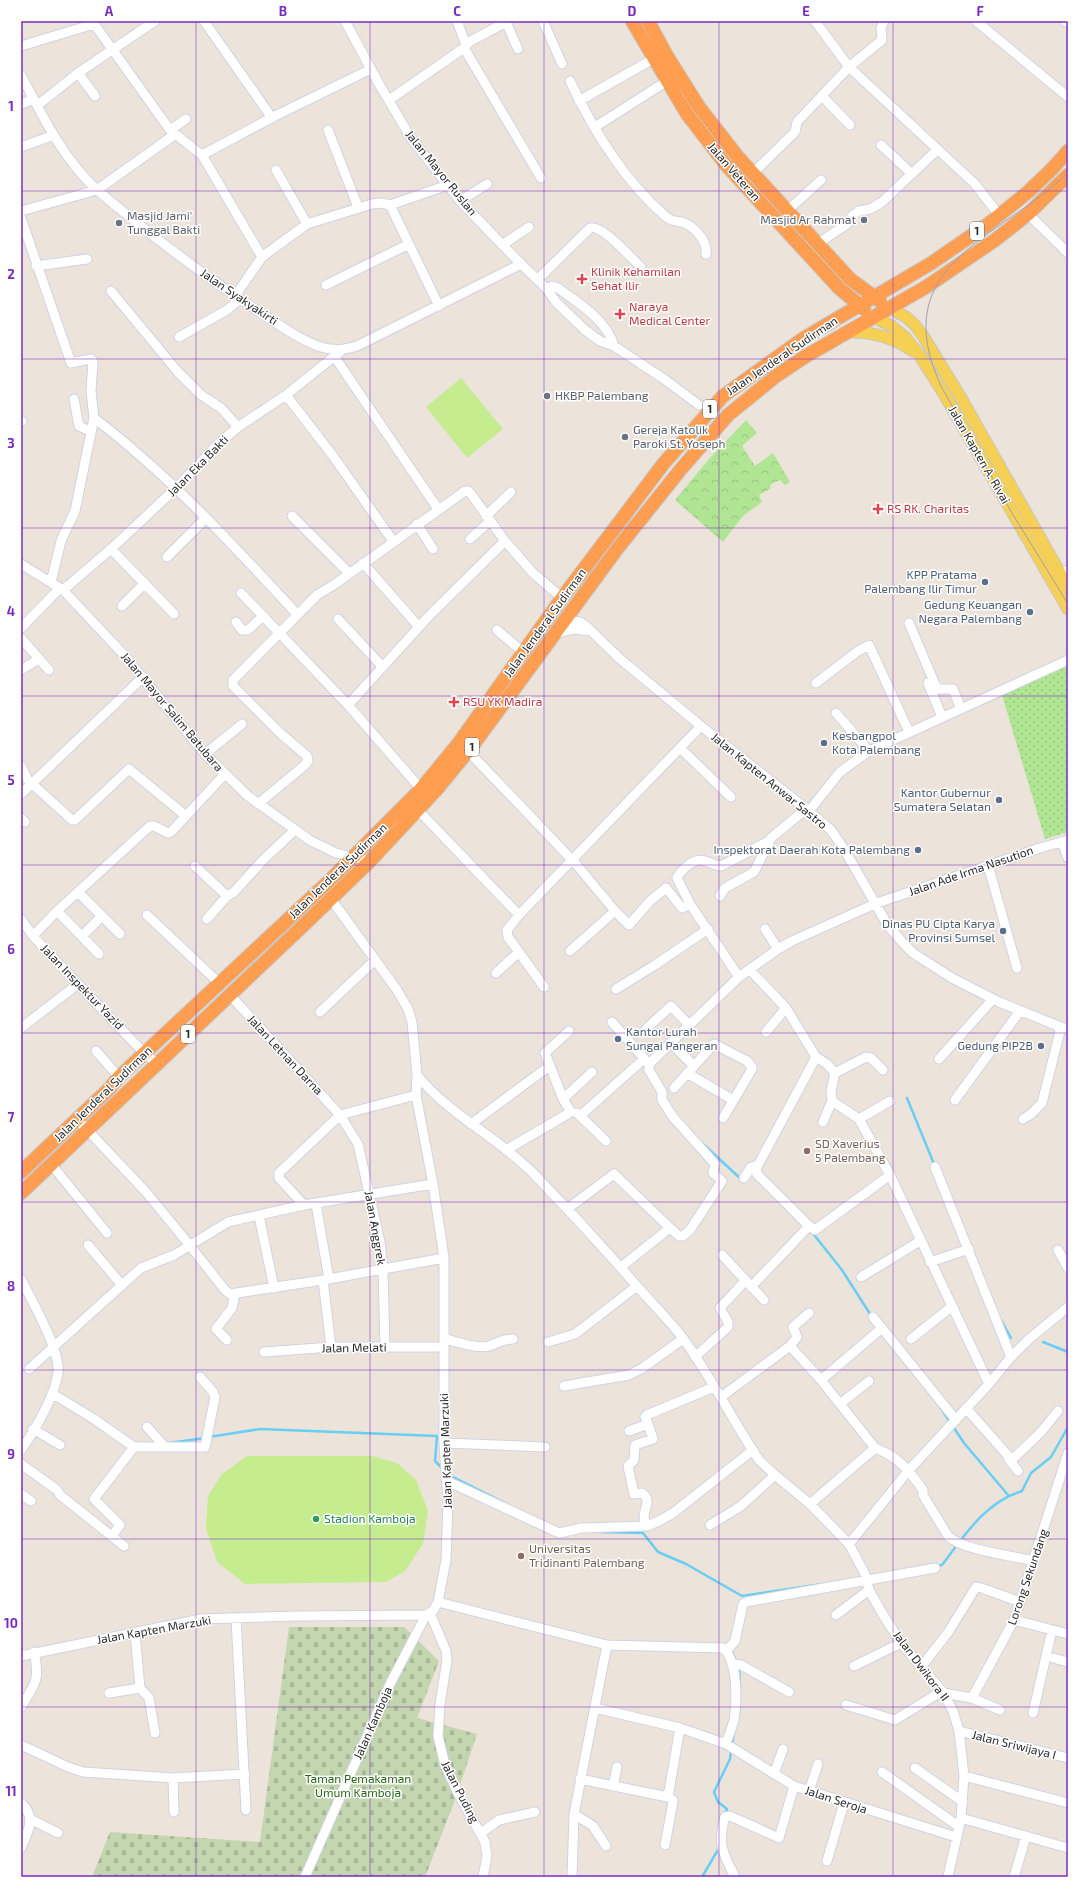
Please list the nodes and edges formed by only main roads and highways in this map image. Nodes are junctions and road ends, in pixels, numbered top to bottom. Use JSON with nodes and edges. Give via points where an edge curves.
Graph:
{"nodes":[{"id":1,"x":632,"y":21,"type":"edge"},
{"id":2,"x":648,"y":21,"type":"edge"},
{"id":3,"x":1068,"y":150,"type":"edge"},
{"id":4,"x":1068,"y":175,"type":"edge"},
{"id":5,"x":841,"y":290,"type":"junction"},
{"id":6,"x":873,"y":297,"type":"junction"},
{"id":7,"x":859,"y":305,"type":"junction"},
{"id":8,"x":890,"y":308,"type":"junction"},
{"id":9,"x":874,"y":317,"type":"junction"},
{"id":10,"x":844,"y":332,"type":"junction"},
{"id":11,"x":920,"y":356,"type":"junction"},
{"id":12,"x":700,"y":420,"type":"junction"},
{"id":13,"x":1064,"y":572,"type":"edge"},
{"id":14,"x":1068,"y":587,"type":"edge"},
{"id":15,"x":1068,"y":609,"type":"edge"},
{"id":16,"x":550,"y":615,"type":"junction"},
{"id":17,"x":558,"y":629,"type":"junction"},
{"id":18,"x":219,"y":983,"type":"junction"},
{"id":19,"x":229,"y":994,"type":"junction"},
{"id":20,"x":22,"y":1171,"type":"edge"},
{"id":21,"x":33,"y":1181,"type":"junction"},
{"id":22,"x":21,"y":1193,"type":"edge"}],
"edges":[{"from":1,"to":5,"type":"highway","name":"Jalan Veteran","via":[[687,114],[727,166]]},
{"from":2,"to":6,"type":"highway","name":"Jalan Veteran","via":[[699,107],[738,157],[850,279]]},
{"from":3,"to":6,"type":"highway","name":"Jalan Jenderal Sudirman","number":"1","via":[[1028,192],[999,215],[930,264]]},
{"from":4,"to":8,"type":"highway","name":"Jalan Jenderal Sudirman","number":"1","via":[[1028,214],[995,240]]},
{"from":5,"to":7,"type":"highway","name":"Jalan Veteran"},
{"from":5,"to":12,"type":"highway","via":[[843,303],[840,310],[744,373],[711,402],[699,405],[702,414]]},
{"from":6,"to":7,"type":"highway","name":"Jalan Jenderal Sudirman","number":"1"},
{"from":6,"to":8,"type":"highway","name":"Jalan Veteran"},
{"from":7,"to":9,"type":"highway","name":"Jalan Veteran"},
{"from":7,"to":12,"type":"highway","name":"Jalan Jenderal Sudirman","number":"1","via":[[804,338],[740,382]]},
{"from":8,"to":9,"type":"highway","name":"Jalan Jenderal Sudirman","number":"1"},
{"from":8,"to":13,"type":"main road","name":"Jalan Kapten A. Rivai","via":[[906,317],[923,336]]},
{"from":9,"to":10,"type":"highway","name":"Jalan Jenderal Sudirman","number":"1"},
{"from":9,"to":11,"type":"main road","name":"Jalan Kapten A. Rivai","via":[[905,337]]},
{"from":10,"to":11,"type":"main road","via":[[886,337],[903,344]]},
{"from":10,"to":17,"type":"highway","name":"Jalan Jenderal Sudirman","number":"1","via":[[776,376],[728,415],[681,468]]},
{"from":11,"to":15,"type":"main road","name":"Jalan Kapten A. Rivai"},
{"from":12,"to":16,"type":"highway","name":"Jalan Jenderal Sudirman","number":"1","via":[[664,463]]},
{"from":13,"to":14,"type":"main road","name":"Jalan Kapten A. Rivai"},
{"from":16,"to":17,"type":"highway"},
{"from":16,"to":18,"type":"highway","name":"Jalan Jenderal Sudirman","number":"1","via":[[458,744],[421,789]]},
{"from":17,"to":19,"type":"highway","name":"Jalan Jenderal Sudirman","number":"1","via":[[468,751],[418,810],[331,899]]},
{"from":18,"to":19,"type":"highway"},
{"from":18,"to":20,"type":"highway","name":"Jalan Jenderal Sudirman","number":"1"},
{"from":19,"to":21,"type":"highway","name":"Jalan Jenderal Sudirman","number":"1"},
{"from":20,"to":21,"type":"highway"},
{"from":21,"to":22,"type":"highway","name":"Jalan Jenderal Sudirman","number":"1"}]}
